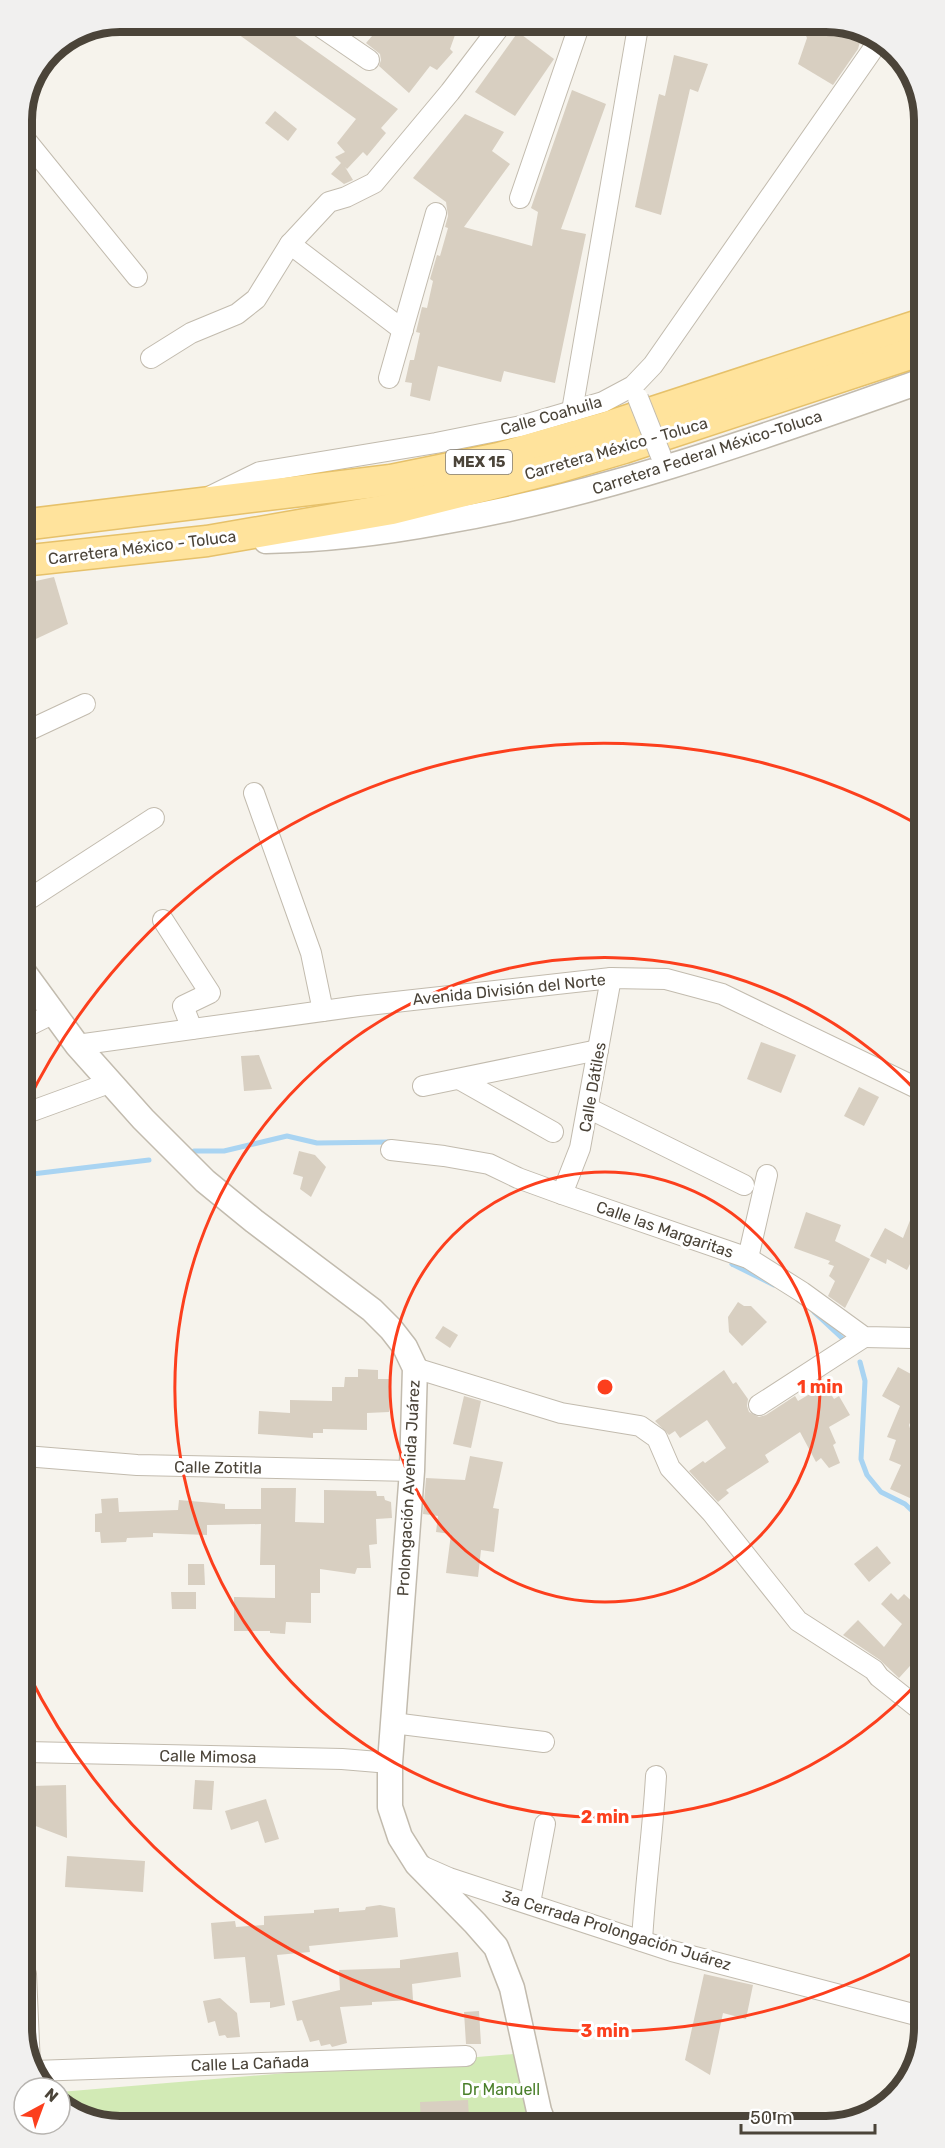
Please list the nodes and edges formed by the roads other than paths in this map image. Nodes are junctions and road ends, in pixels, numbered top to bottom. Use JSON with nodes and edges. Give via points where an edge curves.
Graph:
{"nodes":[{"id":1,"x":328,"y":32,"type":"edge"},
{"id":2,"x":496,"y":32,"type":"edge"},
{"id":3,"x":577,"y":32,"type":"edge"},
{"id":4,"x":637,"y":32,"type":"edge"},
{"id":5,"x":875,"y":47,"type":"edge"},
{"id":6,"x":369,"y":60,"type":"dead end"},
{"id":7,"x":32,"y":148,"type":"edge"},
{"id":8,"x":520,"y":198,"type":"dead end"},
{"id":9,"x":436,"y":213,"type":"dead end"},
{"id":10,"x":290,"y":244,"type":"junction"},
{"id":11,"x":137,"y":277,"type":"dead end"},
{"id":12,"x":914,"y":327,"type":"edge"},
{"id":13,"x":404,"y":330,"type":"junction"},
{"id":14,"x":914,"y":353,"type":"edge"},
{"id":15,"x":151,"y":358,"type":"dead end"},
{"id":16,"x":389,"y":378,"type":"dead end"},
{"id":17,"x":914,"y":384,"type":"edge"},
{"id":18,"x":636,"y":392,"type":"junction"},
{"id":19,"x":572,"y":411,"type":"junction"},
{"id":20,"x":663,"y":463,"type":"junction"},
{"id":21,"x":195,"y":504,"type":"junction"},
{"id":22,"x":32,"y":524,"type":"edge"},
{"id":23,"x":207,"y":541,"type":"junction"},
{"id":24,"x":32,"y":560,"type":"edge"},
{"id":25,"x":85,"y":704,"type":"dead end"},
{"id":26,"x":32,"y":729,"type":"edge"},
{"id":27,"x":254,"y":793,"type":"dead end"},
{"id":28,"x":154,"y":818,"type":"dead end"},
{"id":29,"x":32,"y":897,"type":"edge"},
{"id":30,"x":163,"y":920,"type":"dead end"},
{"id":31,"x":610,"y":978,"type":"junction"},
{"id":32,"x":32,"y":984,"type":"edge"},
{"id":33,"x":323,"y":1011,"type":"junction"},
{"id":34,"x":52,"y":1014,"type":"junction"},
{"id":35,"x":32,"y":1024,"type":"edge"},
{"id":36,"x":192,"y":1029,"type":"junction"},
{"id":37,"x":76,"y":1046,"type":"junction"},
{"id":38,"x":598,"y":1050,"type":"junction"},
{"id":39,"x":459,"y":1079,"type":"junction"},
{"id":40,"x":109,"y":1083,"type":"junction"},
{"id":41,"x":423,"y":1086,"type":"dead end"},
{"id":42,"x":914,"y":1087,"type":"edge"},
{"id":43,"x":588,"y":1108,"type":"junction"},
{"id":44,"x":32,"y":1111,"type":"edge"},
{"id":45,"x":553,"y":1132,"type":"dead end"},
{"id":46,"x":391,"y":1150,"type":"dead end"},
{"id":47,"x":768,"y":1175,"type":"dead end"},
{"id":48,"x":744,"y":1185,"type":"dead end"},
{"id":49,"x":562,"y":1194,"type":"junction"},
{"id":50,"x":748,"y":1258,"type":"junction"},
{"id":51,"x":864,"y":1337,"type":"junction"},
{"id":52,"x":914,"y":1338,"type":"edge"},
{"id":53,"x":415,"y":1368,"type":"junction"},
{"id":54,"x":759,"y":1405,"type":"dead end"},
{"id":55,"x":32,"y":1457,"type":"edge"},
{"id":56,"x":412,"y":1471,"type":"junction"},
{"id":57,"x":914,"y":1705,"type":"edge"},
{"id":58,"x":393,"y":1723,"type":"junction"},
{"id":59,"x":544,"y":1742,"type":"dead end"},
{"id":60,"x":32,"y":1752,"type":"edge"},
{"id":61,"x":390,"y":1763,"type":"junction"},
{"id":62,"x":656,"y":1776,"type":"dead end"},
{"id":63,"x":545,"y":1824,"type":"dead end"},
{"id":64,"x":417,"y":1864,"type":"junction"},
{"id":65,"x":530,"y":1903,"type":"junction"},
{"id":66,"x":642,"y":1941,"type":"junction"},
{"id":67,"x":914,"y":2014,"type":"edge"},
{"id":68,"x":466,"y":2056,"type":"dead end"},
{"id":69,"x":42,"y":2071,"type":"edge"},
{"id":70,"x":541,"y":2116,"type":"edge"}],
"edges":[{"from":1,"to":6,"type":"street"},
{"from":2,"to":10,"type":"street","via":[[374,183],[329,202]]},
{"from":3,"to":8,"type":"street"},
{"from":4,"to":19,"type":"street"},
{"from":5,"to":18,"type":"street","name":"Calle Coahuila"},
{"from":7,"to":11,"type":"street"},
{"from":9,"to":13,"type":"street"},
{"from":10,"to":13,"type":"street"},
{"from":10,"to":15,"type":"street","via":[[256,299],[237,314],[191,333]]},
{"from":12,"to":21,"type":"main road","name":"Carretera México - Toluca","number":"MEX 15","via":[[604,428],[499,458],[391,480]]},
{"from":13,"to":16,"type":"street"},
{"from":14,"to":23,"type":"main road","name":"Carretera México - Toluca","number":"MEX 15","via":[[555,468],[392,509]]},
{"from":17,"to":20,"type":"street","name":"Carretera Federal México-Toluca"},
{"from":18,"to":19,"type":"street","name":"Calle Coahuila"},
{"from":18,"to":20,"type":"street","bridge":true},
{"from":19,"to":21,"type":"street","name":"Calle Coahuila","via":[[522,426],[436,443],[260,472]]},
{"from":20,"to":23,"type":"street","name":"Carretera Federal México-Toluca","via":[[525,505],[405,529],[307,540]]},
{"from":21,"to":22,"type":"main road","name":"Carretera México - Toluca","number":"MEX 15"},
{"from":23,"to":24,"type":"main road","name":"Carretera México - Toluca","number":"MEX 15"},
{"from":25,"to":26,"type":"street"},
{"from":27,"to":33,"type":"street","via":[[311,953]]},
{"from":28,"to":29,"type":"street"},
{"from":30,"to":36,"type":"street","via":[[210,993],[183,1006]]},
{"from":31,"to":33,"type":"street","name":"Avenida División del Norte"},
{"from":31,"to":38,"type":"street","name":"Calle Dátiles"},
{"from":31,"to":42,"type":"street","name":"Avenida División del Norte","via":[[666,979],[722,994]]},
{"from":32,"to":34,"type":"street","name":"Prolongación Avenida Juárez"},
{"from":33,"to":36,"type":"street","name":"Avenida División del Norte"},
{"from":34,"to":35,"type":"street"},
{"from":34,"to":37,"type":"street","name":"Prolongación Avenida Juárez"},
{"from":36,"to":37,"type":"street","name":"Avenida División del Norte"},
{"from":37,"to":40,"type":"street","name":"Prolongación Avenida Juárez"},
{"from":38,"to":39,"type":"street"},
{"from":38,"to":43,"type":"street","name":"Calle Dátiles"},
{"from":39,"to":41,"type":"street"},
{"from":39,"to":45,"type":"street"},
{"from":40,"to":44,"type":"street"},
{"from":40,"to":53,"type":"street","name":"Prolongación Avenida Juárez","via":[[205,1181],[372,1310],[398,1338]]},
{"from":43,"to":48,"type":"street"},
{"from":43,"to":49,"type":"street","name":"Calle Dátiles","via":[[580,1148]]},
{"from":46,"to":49,"type":"street","name":"Calle las Margaritas","via":[[489,1164]]},
{"from":47,"to":50,"type":"street"},
{"from":49,"to":50,"type":"street","name":"Calle las Margaritas"},
{"from":50,"to":51,"type":"street","name":"Calle las Margaritas"},
{"from":51,"to":52,"type":"street"},
{"from":51,"to":54,"type":"street"},
{"from":53,"to":56,"type":"street","name":"Prolongación Avenida Juárez"},
{"from":53,"to":57,"type":"street","via":[[561,1413],[640,1426],[657,1438],[669,1468],[712,1513],[798,1621],[874,1670]]},
{"from":55,"to":56,"type":"street","name":"Calle Zotitla","via":[[138,1465]]},
{"from":56,"to":58,"type":"street","name":"Prolongación Avenida Juárez"},
{"from":58,"to":59,"type":"street"},
{"from":58,"to":61,"type":"street","name":"Prolongación Avenida Juárez"},
{"from":60,"to":61,"type":"street","name":"Calle Mimosa"},
{"from":61,"to":64,"type":"street","name":"Prolongación Avenida Juárez","via":[[390,1807],[400,1837]]},
{"from":62,"to":66,"type":"street"},
{"from":63,"to":65,"type":"street"},
{"from":64,"to":65,"type":"street","name":"3a Cerrada Prolongación Juárez"},
{"from":64,"to":70,"type":"street","name":"Prolongación Avenida Juárez","via":[[496,1947],[512,1988]]},
{"from":65,"to":66,"type":"street","name":"3a Cerrada Prolongación Juárez"},
{"from":66,"to":67,"type":"street","name":"3a Cerrada Prolongación Juárez"},
{"from":68,"to":69,"type":"street","name":"Calle La Cañada"}]}
